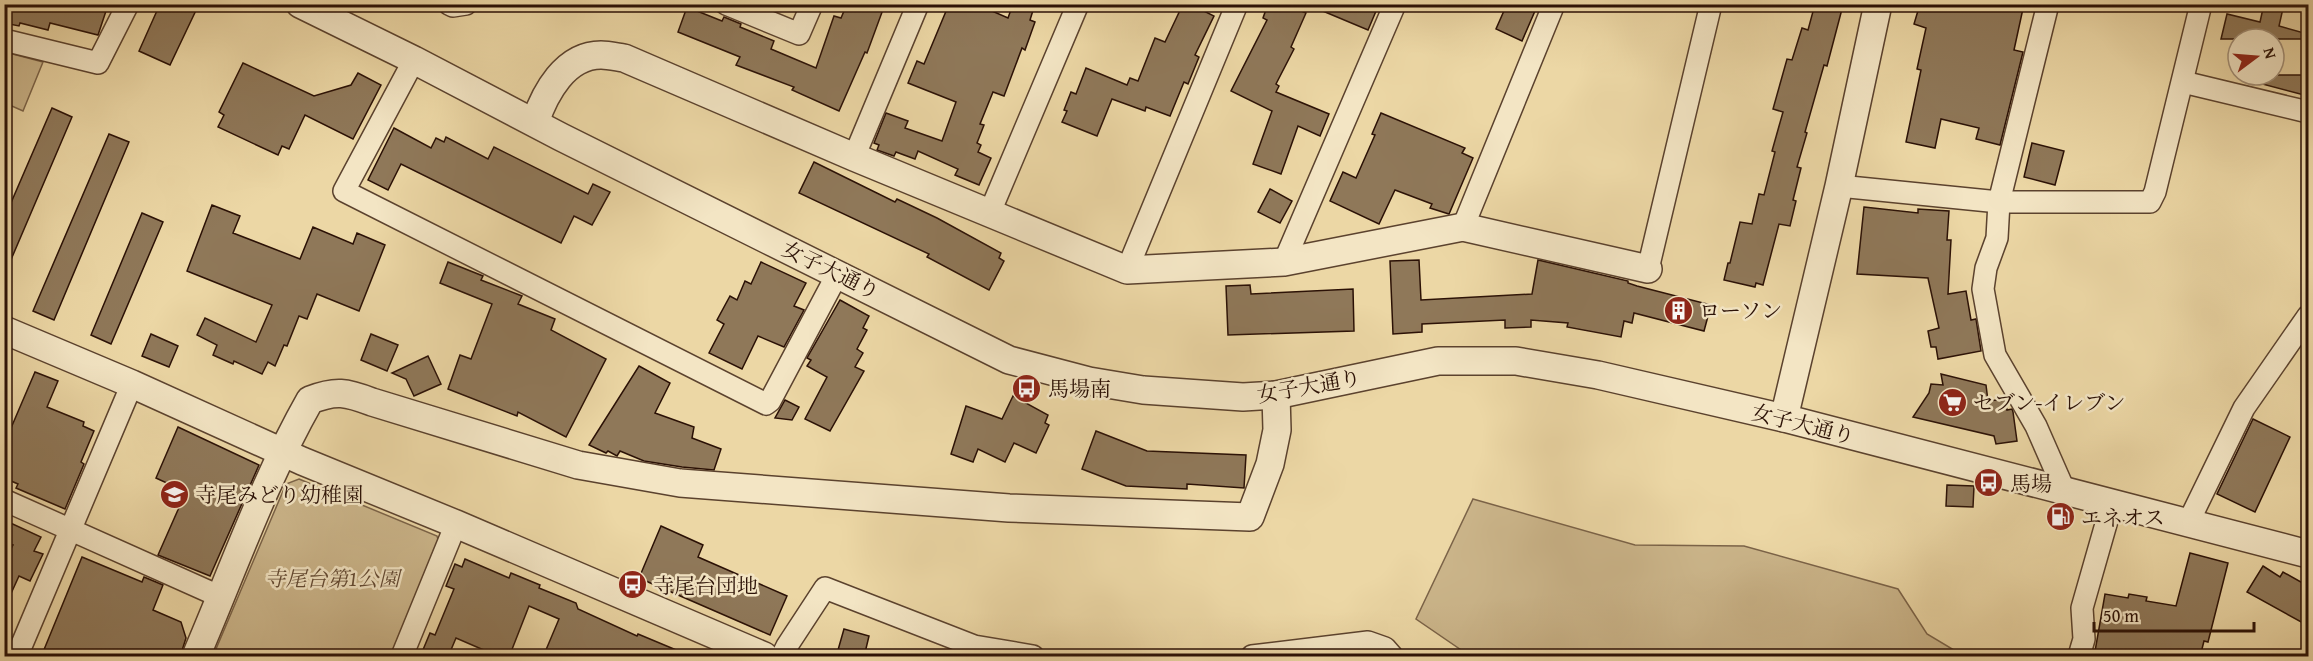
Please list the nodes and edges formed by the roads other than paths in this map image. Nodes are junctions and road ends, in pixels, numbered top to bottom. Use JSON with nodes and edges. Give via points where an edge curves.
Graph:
{"nodes":[{"id":1,"x":128,"y":4,"type":"edge"},
{"id":2,"x":300,"y":4,"type":"edge"},
{"id":3,"x":449,"y":4,"type":"edge"},
{"id":4,"x":466,"y":4,"type":"edge"},
{"id":5,"x":726,"y":4,"type":"edge"},
{"id":6,"x":812,"y":4,"type":"edge"},
{"id":7,"x":918,"y":4,"type":"edge"},
{"id":8,"x":1078,"y":4,"type":"edge"},
{"id":9,"x":1237,"y":4,"type":"edge"},
{"id":10,"x":1395,"y":4,"type":"edge"},
{"id":11,"x":1554,"y":4,"type":"edge"},
{"id":12,"x":1711,"y":4,"type":"edge"},
{"id":13,"x":1878,"y":4,"type":"edge"},
{"id":14,"x":2048,"y":4,"type":"edge"},
{"id":15,"x":2200,"y":4,"type":"edge"},
{"id":16,"x":4,"y":40,"type":"edge"},
{"id":17,"x":414,"y":60,"type":"junction"},
{"id":18,"x":2183,"y":82,"type":"junction"},
{"id":19,"x":2308,"y":112,"type":"edge"},
{"id":20,"x":535,"y":122,"type":"junction"},
{"id":21,"x":854,"y":157,"type":"junction"},
{"id":22,"x":1839,"y":186,"type":"junction"},
{"id":23,"x":1999,"y":202,"type":"junction"},
{"id":24,"x":990,"y":213,"type":"junction"},
{"id":25,"x":1462,"y":227,"type":"junction"},
{"id":26,"x":1284,"y":262,"type":"junction"},
{"id":27,"x":1648,"y":269,"type":"joint"},
{"id":28,"x":1127,"y":270,"type":"junction"},
{"id":29,"x":838,"y":273,"type":"junction"},
{"id":30,"x":2308,"y":316,"type":"edge"},
{"id":31,"x":4,"y":330,"type":"edge"},
{"id":32,"x":132,"y":384,"type":"junction"},
{"id":33,"x":1276,"y":395,"type":"junction"},
{"id":34,"x":1784,"y":418,"type":"junction"},
{"id":35,"x":282,"y":452,"type":"junction"},
{"id":36,"x":2065,"y":492,"type":"junction"},
{"id":37,"x":4,"y":500,"type":"edge"},
{"id":38,"x":2112,"y":503,"type":"junction"},
{"id":39,"x":2188,"y":523,"type":"junction"},
{"id":40,"x":456,"y":524,"type":"junction"},
{"id":41,"x":70,"y":529,"type":"junction"},
{"id":42,"x":2308,"y":554,"type":"edge"},
{"id":43,"x":221,"y":597,"type":"junction"},
{"id":44,"x":17,"y":657,"type":"edge"},
{"id":45,"x":196,"y":657,"type":"edge"},
{"id":46,"x":402,"y":657,"type":"edge"},
{"id":47,"x":764,"y":657,"type":"edge"},
{"id":48,"x":782,"y":657,"type":"edge"},
{"id":49,"x":1033,"y":657,"type":"edge"},
{"id":50,"x":1252,"y":657,"type":"edge"},
{"id":51,"x":1392,"y":657,"type":"edge"},
{"id":52,"x":2079,"y":657,"type":"edge"}],
"edges":[{"from":1,"to":16,"type":"street","via":[[98,63]]},
{"from":2,"to":17,"type":"street","name":"女子大通り"},
{"from":3,"to":4,"type":"street"},
{"from":5,"to":6,"type":"street","via":[[799,34]]},
{"from":7,"to":21,"type":"street"},
{"from":8,"to":24,"type":"street"},
{"from":9,"to":28,"type":"street"},
{"from":10,"to":26,"type":"street"},
{"from":11,"to":25,"type":"street"},
{"from":12,"to":27,"type":"street"},
{"from":13,"to":22,"type":"street"},
{"from":14,"to":23,"type":"street"},
{"from":15,"to":18,"type":"street"},
{"from":17,"to":20,"type":"street","name":"女子大通り"},
{"from":17,"to":29,"type":"street","via":[[344,191],[766,404]]},
{"from":18,"to":19,"type":"street"},
{"from":18,"to":23,"type":"street","via":[[2150,202]]},
{"from":20,"to":21,"type":"street","via":[[543,99],[560,74],[579,60],[599,55],[624,58]]},
{"from":20,"to":29,"type":"street","name":"女子大通り"},
{"from":21,"to":24,"type":"street"},
{"from":22,"to":23,"type":"street"},
{"from":22,"to":34,"type":"street"},
{"from":23,"to":36,"type":"street","via":[[1997,238],[1983,289],[1995,355],[2036,426]]},
{"from":24,"to":28,"type":"street"},
{"from":25,"to":26,"type":"street"},
{"from":25,"to":27,"type":"street"},
{"from":26,"to":28,"type":"street"},
{"from":29,"to":33,"type":"street","name":"女子大通り","via":[[1009,360],[1089,381],[1143,390],[1196,395]]},
{"from":30,"to":39,"type":"street","via":[[2244,408]]},
{"from":31,"to":32,"type":"street"},
{"from":32,"to":35,"type":"street"},
{"from":32,"to":41,"type":"street"},
{"from":33,"to":34,"type":"street","name":"女子大通り","via":[[1438,361],[1516,361],[1598,375]]},
{"from":33,"to":35,"type":"street","via":[[1277,430],[1270,464],[1250,517],[1009,508],[680,483],[578,465],[348,393],[328,393],[309,399]]},
{"from":34,"to":36,"type":"street","name":"女子大通り"},
{"from":35,"to":40,"type":"street"},
{"from":35,"to":43,"type":"street"},
{"from":36,"to":38,"type":"street","name":"女子大通り"},
{"from":37,"to":41,"type":"street"},
{"from":38,"to":39,"type":"street","name":"女子大通り"},
{"from":38,"to":52,"type":"street","via":[[2082,608],[2084,639]]},
{"from":39,"to":42,"type":"street","name":"女子大通り"},
{"from":40,"to":46,"type":"street"},
{"from":40,"to":47,"type":"street"},
{"from":41,"to":43,"type":"street"},
{"from":41,"to":44,"type":"street"},
{"from":43,"to":45,"type":"street"},
{"from":48,"to":49,"type":"street","via":[[825,588],[974,646]]},
{"from":50,"to":51,"type":"street","via":[[1368,642],[1385,648]]}]}
